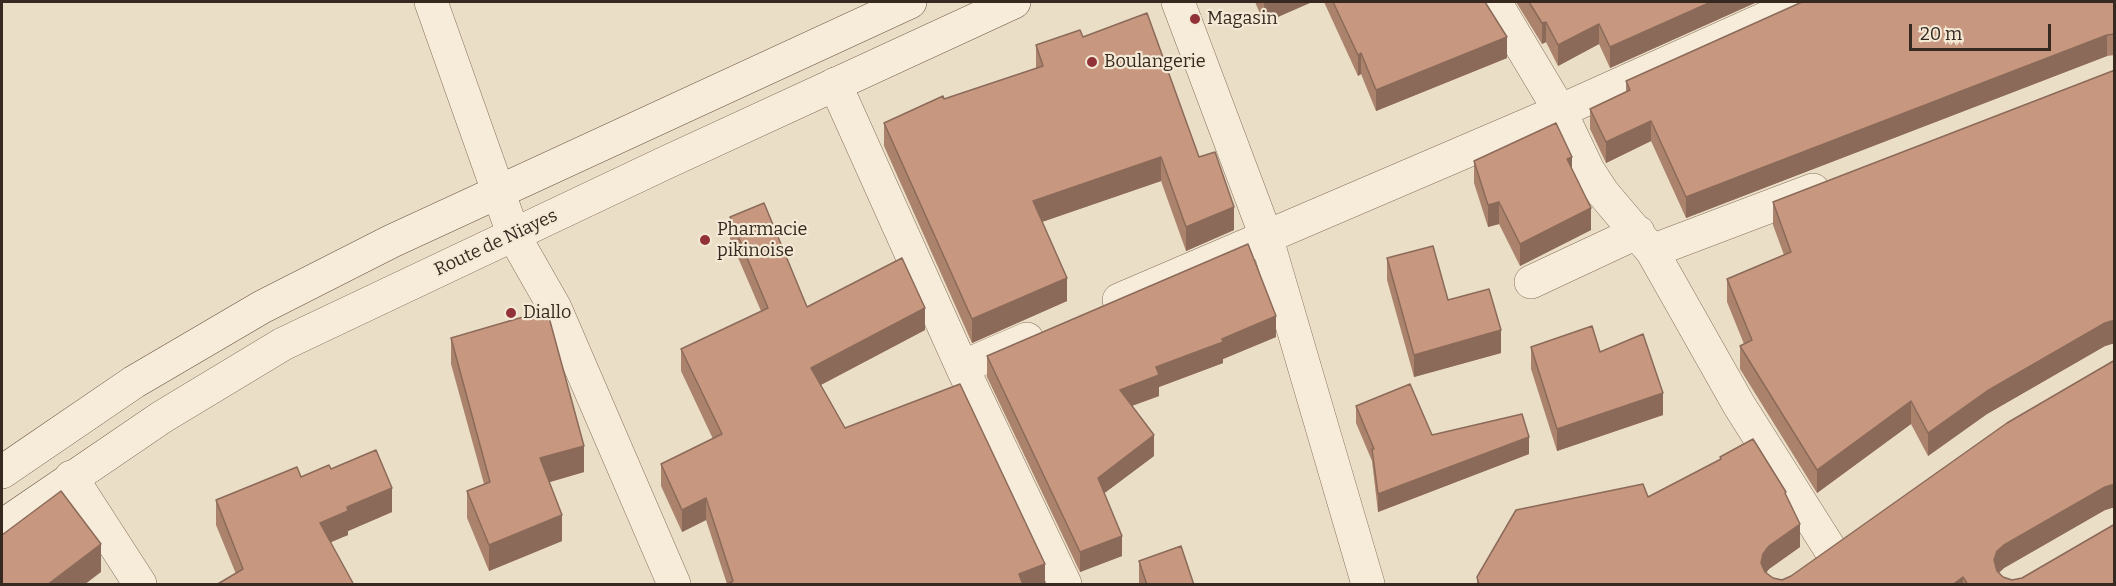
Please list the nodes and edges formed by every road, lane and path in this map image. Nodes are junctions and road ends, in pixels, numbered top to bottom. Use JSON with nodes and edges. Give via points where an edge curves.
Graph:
{"nodes":[{"id":1,"x":431,"y":2,"type":"edge"},
{"id":2,"x":910,"y":2,"type":"edge"},
{"id":3,"x":1014,"y":2,"type":"edge"},
{"id":4,"x":1178,"y":2,"type":"edge"},
{"id":5,"x":1495,"y":2,"type":"edge"},
{"id":6,"x":1802,"y":2,"type":"edge"},
{"id":7,"x":835,"y":84,"type":"junction"},
{"id":8,"x":1560,"y":111,"type":"junction"},
{"id":9,"x":1839,"y":180,"type":"edge"},
{"id":10,"x":499,"y":192,"type":"junction"},
{"id":11,"x":514,"y":236,"type":"junction"},
{"id":12,"x":1266,"y":236,"type":"junction"},
{"id":13,"x":1645,"y":242,"type":"junction"},
{"id":14,"x":1530,"y":282,"type":"dead end"},
{"id":15,"x":1092,"y":311,"type":"edge"},
{"id":16,"x":1049,"y":330,"type":"edge"},
{"id":17,"x":962,"y":367,"type":"junction"},
{"id":18,"x":2,"y":472,"type":"edge"},
{"id":19,"x":71,"y":477,"type":"junction"},
{"id":20,"x":2,"y":526,"type":"edge"},
{"id":21,"x":1857,"y":530,"type":"edge"},
{"id":22,"x":140,"y":585,"type":"edge"},
{"id":23,"x":674,"y":585,"type":"edge"},
{"id":24,"x":1065,"y":585,"type":"edge"},
{"id":25,"x":1368,"y":585,"type":"edge"}],
"edges":[{"from":1,"to":10,"type":"street"},
{"from":2,"to":10,"type":"street"},
{"from":3,"to":7,"type":"street","name":"Route de Niayes"},
{"from":4,"to":12,"type":"street"},
{"from":5,"to":8,"type":"street"},
{"from":6,"to":8,"type":"street"},
{"from":7,"to":11,"type":"street","name":"Route de Niayes"},
{"from":7,"to":17,"type":"street"},
{"from":8,"to":12,"type":"street"},
{"from":8,"to":13,"type":"street","via":[[1588,170]]},
{"from":9,"to":13,"type":"street"},
{"from":10,"to":11,"type":"street"},
{"from":10,"to":18,"type":"street","via":[[262,307],[134,382]]},
{"from":11,"to":19,"type":"street","name":"Route de Niayes","via":[[283,345]]},
{"from":11,"to":23,"type":"street","via":[[555,308]]},
{"from":12,"to":15,"type":"street"},
{"from":12,"to":25,"type":"street"},
{"from":13,"to":14,"type":"street"},
{"from":13,"to":21,"type":"street","via":[[1739,405],[1818,558]]},
{"from":16,"to":17,"type":"street"},
{"from":17,"to":24,"type":"street"},
{"from":19,"to":20,"type":"street","name":"Route de Niayes"},
{"from":19,"to":22,"type":"street"}]}
